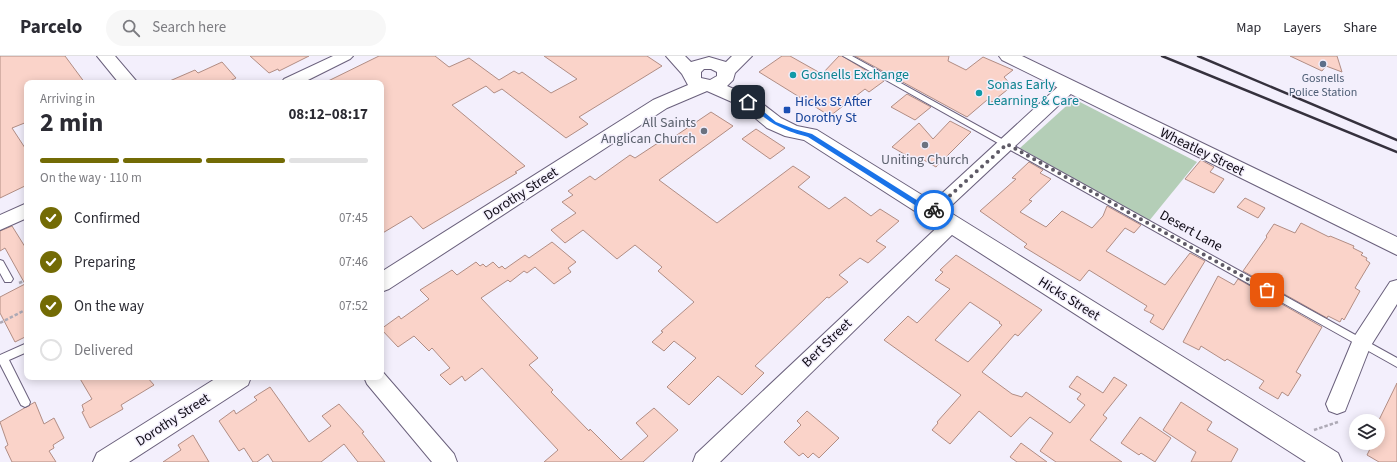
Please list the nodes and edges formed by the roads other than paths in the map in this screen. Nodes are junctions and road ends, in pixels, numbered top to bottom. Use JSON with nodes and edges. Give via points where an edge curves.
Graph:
{"nodes":[{"id":1,"x":106,"y":56,"type":"edge"},
{"id":2,"x":345,"y":56,"type":"edge"},
{"id":3,"x":675,"y":56,"type":"edge"},
{"id":4,"x":743,"y":56,"type":"edge"},
{"id":5,"x":847,"y":56,"type":"edge"},
{"id":6,"x":1008,"y":56,"type":"edge"},
{"id":7,"x":708,"y":70,"type":"edge"},
{"id":8,"x":126,"y":80,"type":"edge"},
{"id":9,"x":295,"y":80,"type":"edge"},
{"id":10,"x":1068,"y":87,"type":"junction"},
{"id":11,"x":1007,"y":144,"type":"junction"},
{"id":12,"x":24,"y":211,"type":"edge"},
{"id":13,"x":932,"y":212,"type":"junction"},
{"id":14,"x":0,"y":223,"type":"edge"},
{"id":15,"x":951,"y":225,"type":"junction"},
{"id":16,"x":1397,"y":247,"type":"edge"},
{"id":17,"x":0,"y":264,"type":"edge"},
{"id":18,"x":8,"y":279,"type":"dead end"},
{"id":19,"x":384,"y":281,"type":"edge"},
{"id":20,"x":1397,"y":288,"type":"edge"},
{"id":21,"x":1361,"y":343,"type":"junction"},
{"id":22,"x":24,"y":348,"type":"edge"},
{"id":23,"x":1,"y":359,"type":"edge"},
{"id":24,"x":1397,"y":363,"type":"edge"},
{"id":25,"x":234,"y":380,"type":"edge"},
{"id":26,"x":377,"y":380,"type":"edge"},
{"id":27,"x":25,"y":402,"type":"dead end"},
{"id":28,"x":1337,"y":404,"type":"road end"},
{"id":29,"x":1314,"y":452,"type":"edge"},
{"id":30,"x":106,"y":462,"type":"edge"},
{"id":31,"x":446,"y":462,"type":"edge"},
{"id":32,"x":704,"y":462,"type":"edge"}],
"edges":[{"from":1,"to":8,"type":"street"},
{"from":2,"to":9,"type":"street"},
{"from":3,"to":7,"type":"street"},
{"from":4,"to":7,"type":"street","name":"Dorothy Street"},
{"from":5,"to":11,"type":"lane","name":"Desert Lane"},
{"from":6,"to":10,"type":"street","name":"Wheatley Street"},
{"from":7,"to":13,"type":"street","name":"Hicks Street","via":[[733,93],[774,123],[810,135]]},
{"from":7,"to":19,"type":"street","name":"Dorothy Street","via":[[660,104]]},
{"from":10,"to":11,"type":"street"},
{"from":10,"to":16,"type":"street","name":"Wheatley Street"},
{"from":11,"to":13,"type":"street"},
{"from":11,"to":21,"type":"lane","name":"Desert Lane"},
{"from":12,"to":14,"type":"street"},
{"from":13,"to":15,"type":"street","name":"Hicks Street"},
{"from":15,"to":29,"type":"street","name":"Hicks Street"},
{"from":15,"to":32,"type":"street","name":"Bert Street"},
{"from":17,"to":18,"type":"lane"},
{"from":20,"to":21,"type":"street"},
{"from":21,"to":24,"type":"lane","name":"Desert Lane"},
{"from":21,"to":28,"type":"street"},
{"from":22,"to":23,"type":"lane"},
{"from":23,"to":27,"type":"lane"},
{"from":25,"to":30,"type":"street","name":"Dorothy Street"},
{"from":26,"to":31,"type":"street"}]}
